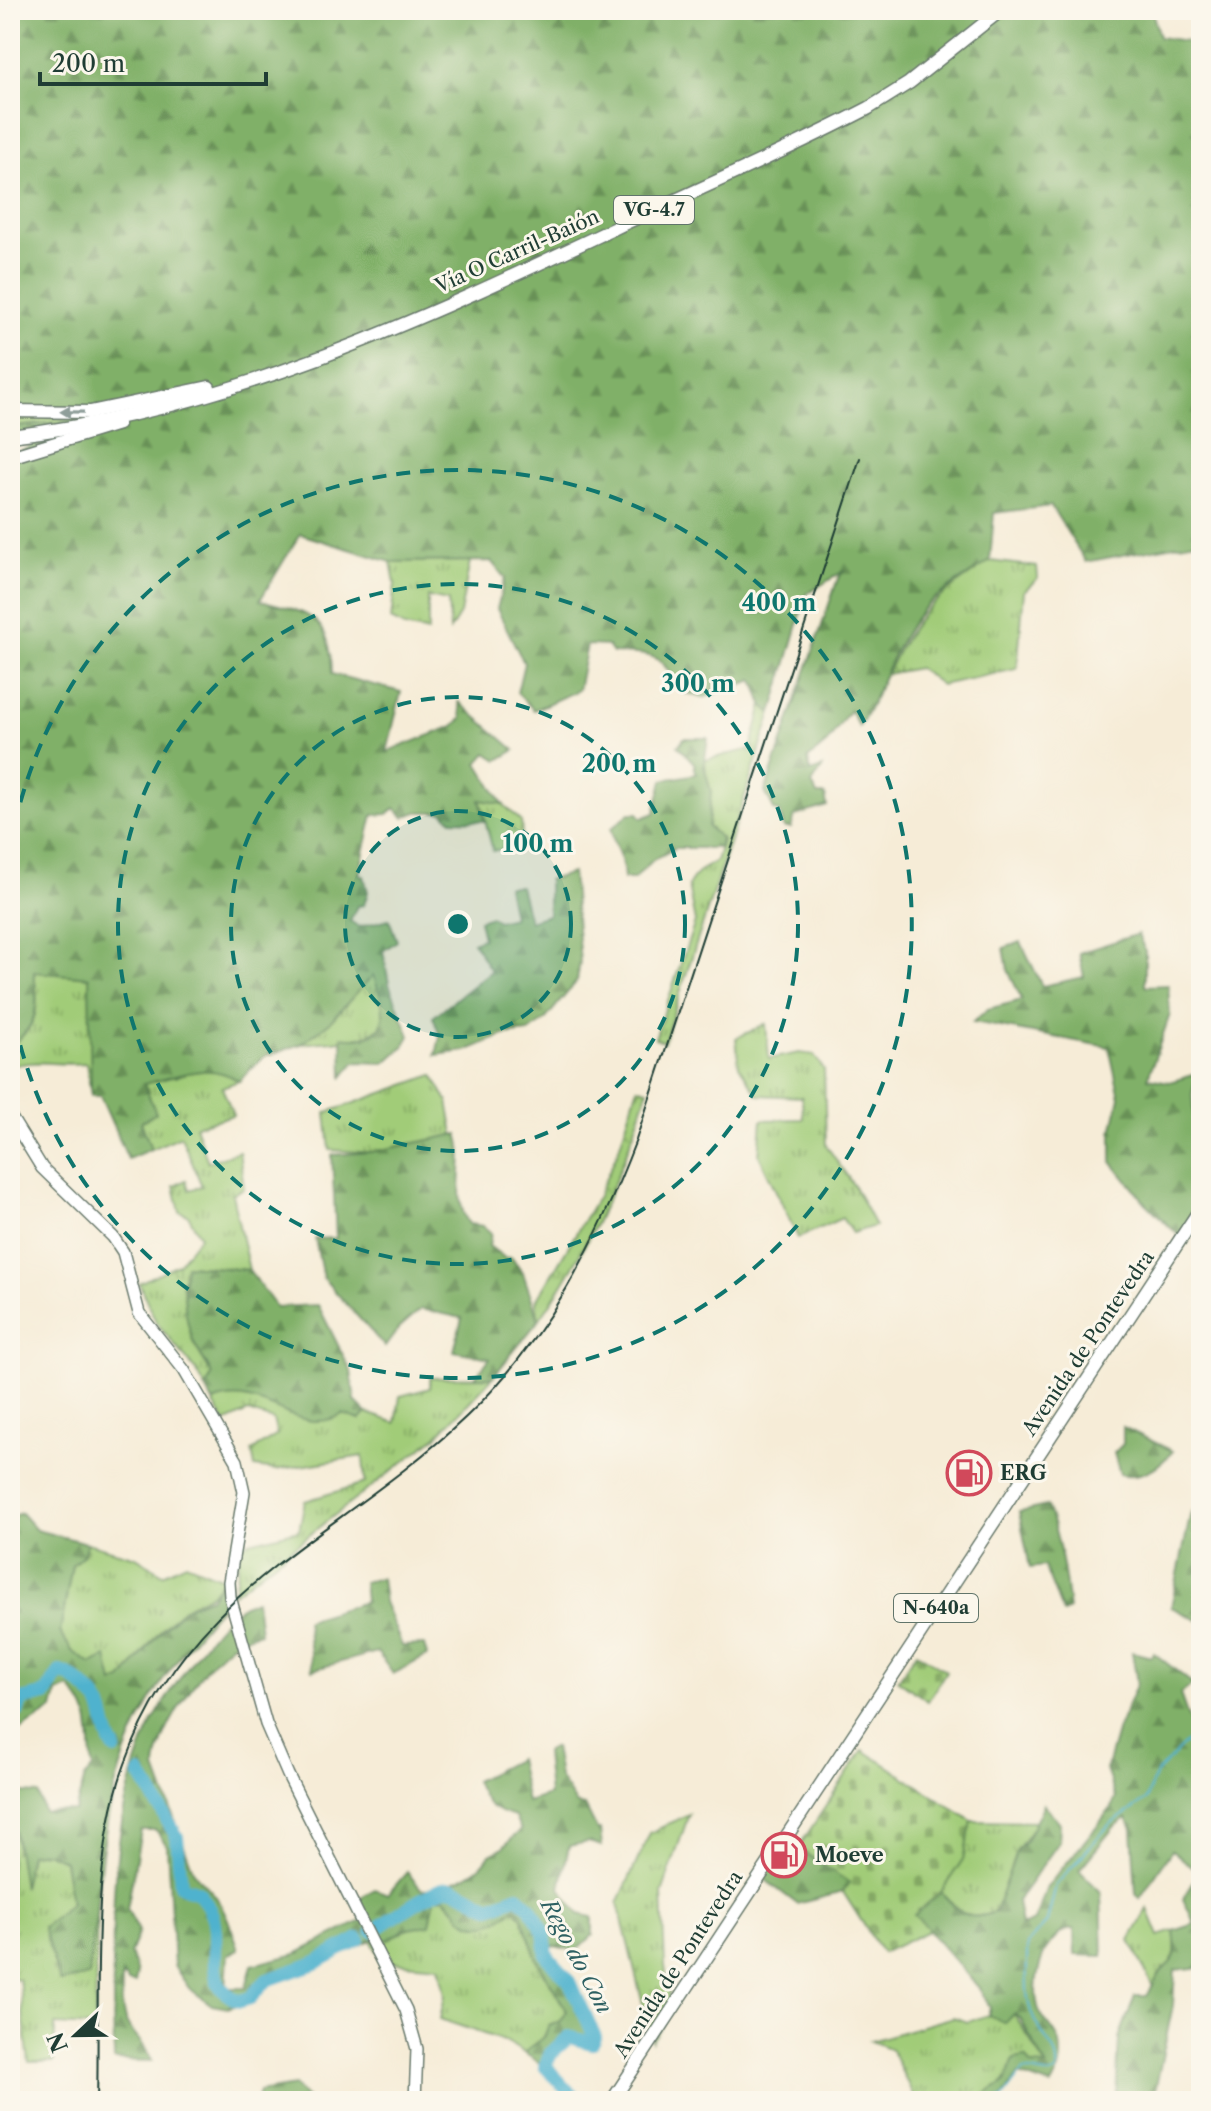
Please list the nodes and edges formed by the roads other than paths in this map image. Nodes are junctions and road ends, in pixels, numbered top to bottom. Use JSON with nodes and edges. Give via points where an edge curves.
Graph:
{"nodes":[{"id":1,"x":1001,"y":10,"type":"edge"},
{"id":2,"x":286,"y":372,"type":"junction"},
{"id":3,"x":181,"y":403,"type":"junction"},
{"id":4,"x":10,"y":411,"type":"edge"},
{"id":5,"x":10,"y":436,"type":"edge"},
{"id":6,"x":10,"y":457,"type":"edge"},
{"id":7,"x":10,"y":1116,"type":"edge"},
{"id":8,"x":1201,"y":1208,"type":"edge"},
{"id":9,"x":415,"y":2101,"type":"edge"},
{"id":10,"x":612,"y":2101,"type":"edge"}],
"edges":[{"from":1,"to":2,"type":"main road","name":"Vía O Carril-Baión","number":"VG-4.7","via":[[909,83],[826,131],[536,266]]},
{"from":2,"to":3,"type":"main road","name":"Vía O Carril-Baión","number":"VG-4.7"},
{"from":2,"to":4,"type":"main road","one_way":true,"via":[[90,412]]},
{"from":3,"to":5,"type":"main road","name":"Vía O Carril-Baión","number":"VG-4.7"},
{"from":3,"to":6,"type":"main road"},
{"from":7,"to":9,"type":"main road","via":[[42,1168],[123,1252],[139,1313],[197,1389],[237,1461],[244,1492],[229,1582],[240,1639],[282,1761],[412,2025],[417,2049]]},
{"from":8,"to":10,"type":"main road","name":"Avenida de Pontevedra","number":"N-640a"}]}
